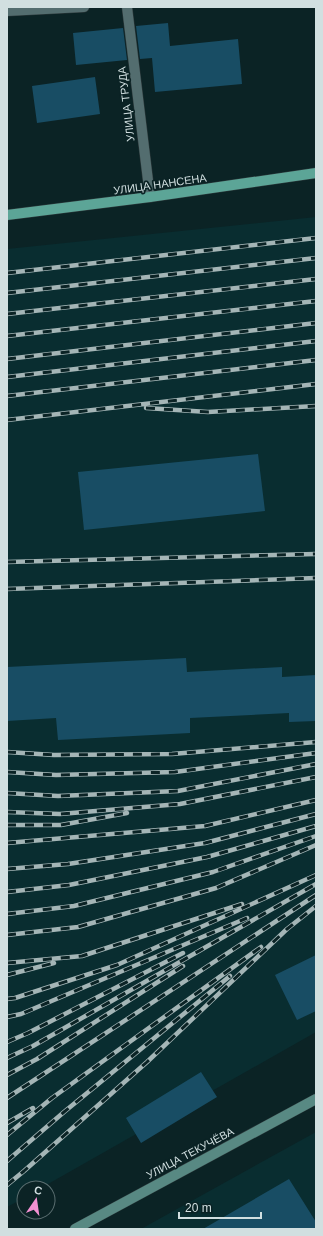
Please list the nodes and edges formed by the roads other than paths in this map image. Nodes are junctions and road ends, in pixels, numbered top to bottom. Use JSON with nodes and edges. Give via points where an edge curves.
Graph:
{"nodes":[{"id":1,"x":84,"y":7,"type":"edge"},
{"id":2,"x":127,"y":7,"type":"edge"},
{"id":3,"x":7,"y":11,"type":"edge"},
{"id":4,"x":316,"y":173,"type":"edge"},
{"id":5,"x":150,"y":198,"type":"junction"},
{"id":6,"x":7,"y":215,"type":"edge"},
{"id":7,"x":316,"y":1099,"type":"edge"},
{"id":8,"x":75,"y":1229,"type":"edge"}],
"edges":[{"from":1,"to":3,"type":"street"},
{"from":2,"to":5,"type":"street","name":"УЛИЦА ТРУДА"},
{"from":4,"to":5,"type":"main road","name":"УЛИЦА НАНСЕНА"},
{"from":5,"to":6,"type":"main road","name":"УЛИЦА НАНСЕНА"},
{"from":7,"to":8,"type":"main road","name":"УЛИЦА ТЕКУЧЁВА"}]}
